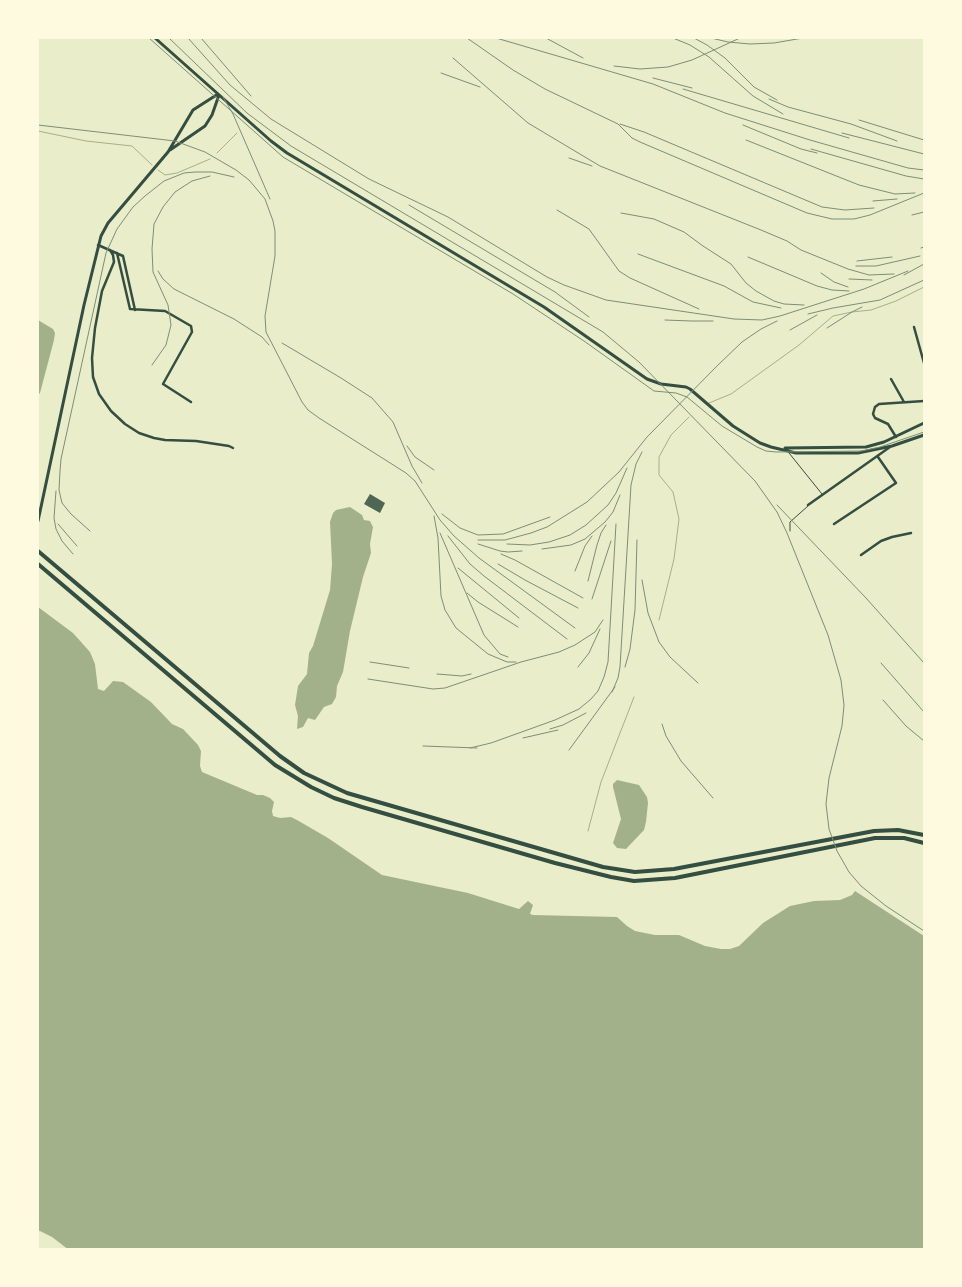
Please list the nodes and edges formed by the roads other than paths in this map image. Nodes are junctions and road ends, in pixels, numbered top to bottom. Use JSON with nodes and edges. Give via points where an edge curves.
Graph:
{"nodes":[{"id":1,"x":155,"y":38,"type":"edge"},
{"id":2,"x":219,"y":95,"type":"junction"},
{"id":3,"x":168,"y":152,"type":"junction"},
{"id":4,"x":98,"y":245,"type":"junction"},
{"id":5,"x":110,"y":250,"type":"junction"},
{"id":6,"x":117,"y":253,"type":"junction"},
{"id":7,"x":135,"y":310,"type":"junction"},
{"id":8,"x":914,"y":327,"type":"dead end"},
{"id":9,"x":924,"y":363,"type":"edge"},
{"id":10,"x":891,"y":379,"type":"dead end"},
{"id":11,"x":924,"y":401,"type":"edge"},
{"id":12,"x":191,"y":402,"type":"dead end"},
{"id":13,"x":904,"y":402,"type":"junction"},
{"id":14,"x":924,"y":423,"type":"edge"},
{"id":15,"x":924,"y":435,"type":"edge"},
{"id":16,"x":896,"y":437,"type":"junction"},
{"id":17,"x":892,"y":446,"type":"junction"},
{"id":18,"x":233,"y":448,"type":"dead end"},
{"id":19,"x":786,"y":449,"type":"junction"},
{"id":20,"x":878,"y":456,"type":"junction"},
{"id":21,"x":822,"y":494,"type":"junction"},
{"id":22,"x":808,"y":505,"type":"joint"},
{"id":23,"x":38,"y":521,"type":"edge"},
{"id":24,"x":834,"y":524,"type":"dead end"},
{"id":25,"x":790,"y":531,"type":"dead end"},
{"id":26,"x":911,"y":533,"type":"dead end"},
{"id":27,"x":38,"y":551,"type":"edge"},
{"id":28,"x":861,"y":555,"type":"dead end"},
{"id":29,"x":38,"y":564,"type":"edge"},
{"id":30,"x":924,"y":835,"type":"edge"},
{"id":31,"x":924,"y":843,"type":"edge"}],
"edges":[{"from":1,"to":2,"type":"street"},
{"from":2,"to":3,"type":"street","via":[[193,110]]},
{"from":2,"to":3,"type":"street","via":[[205,126]]},
{"from":2,"to":19,"type":"street","via":[[287,153],[544,307],[640,374],[655,382],[694,391],[733,426],[771,447]]},
{"from":3,"to":4,"type":"street","via":[[108,223]]},
{"from":4,"to":5,"type":"street"},
{"from":4,"to":23,"type":"street"},
{"from":5,"to":6,"type":"street"},
{"from":5,"to":18,"type":"street","via":[[114,254],[114,262],[102,291],[92,358],[93,377],[99,394],[111,411],[139,433],[165,440],[196,441]]},
{"from":6,"to":7,"type":"street","via":[[123,256]]},
{"from":6,"to":7,"type":"street","via":[[129,308]]},
{"from":7,"to":12,"type":"street","via":[[164,311],[191,326],[192,332],[163,384]]},
{"from":8,"to":9,"type":"street"},
{"from":10,"to":13,"type":"street"},
{"from":11,"to":13,"type":"street"},
{"from":13,"to":16,"type":"street","via":[[874,407],[875,418],[888,424]]},
{"from":14,"to":16,"type":"street"},
{"from":15,"to":17,"type":"street"},
{"from":16,"to":19,"type":"street","via":[[858,448]]},
{"from":17,"to":19,"type":"street","via":[[858,453],[800,453]]},
{"from":17,"to":20,"type":"street"},
{"from":19,"to":21,"type":"lane"},
{"from":20,"to":21,"type":"street"},
{"from":20,"to":24,"type":"street","via":[[896,483]]},
{"from":21,"to":22,"type":"street"},
{"from":22,"to":25,"type":"lane","via":[[790,522]]},
{"from":26,"to":28,"type":"street","via":[[892,537]]},
{"from":27,"to":30,"type":"main road","via":[[280,756],[304,773],[347,793],[634,872],[674,869],[874,831],[898,830]]},
{"from":29,"to":31,"type":"main road","via":[[274,765],[334,798],[519,853],[629,880],[676,878],[874,838],[904,838]]}]}
